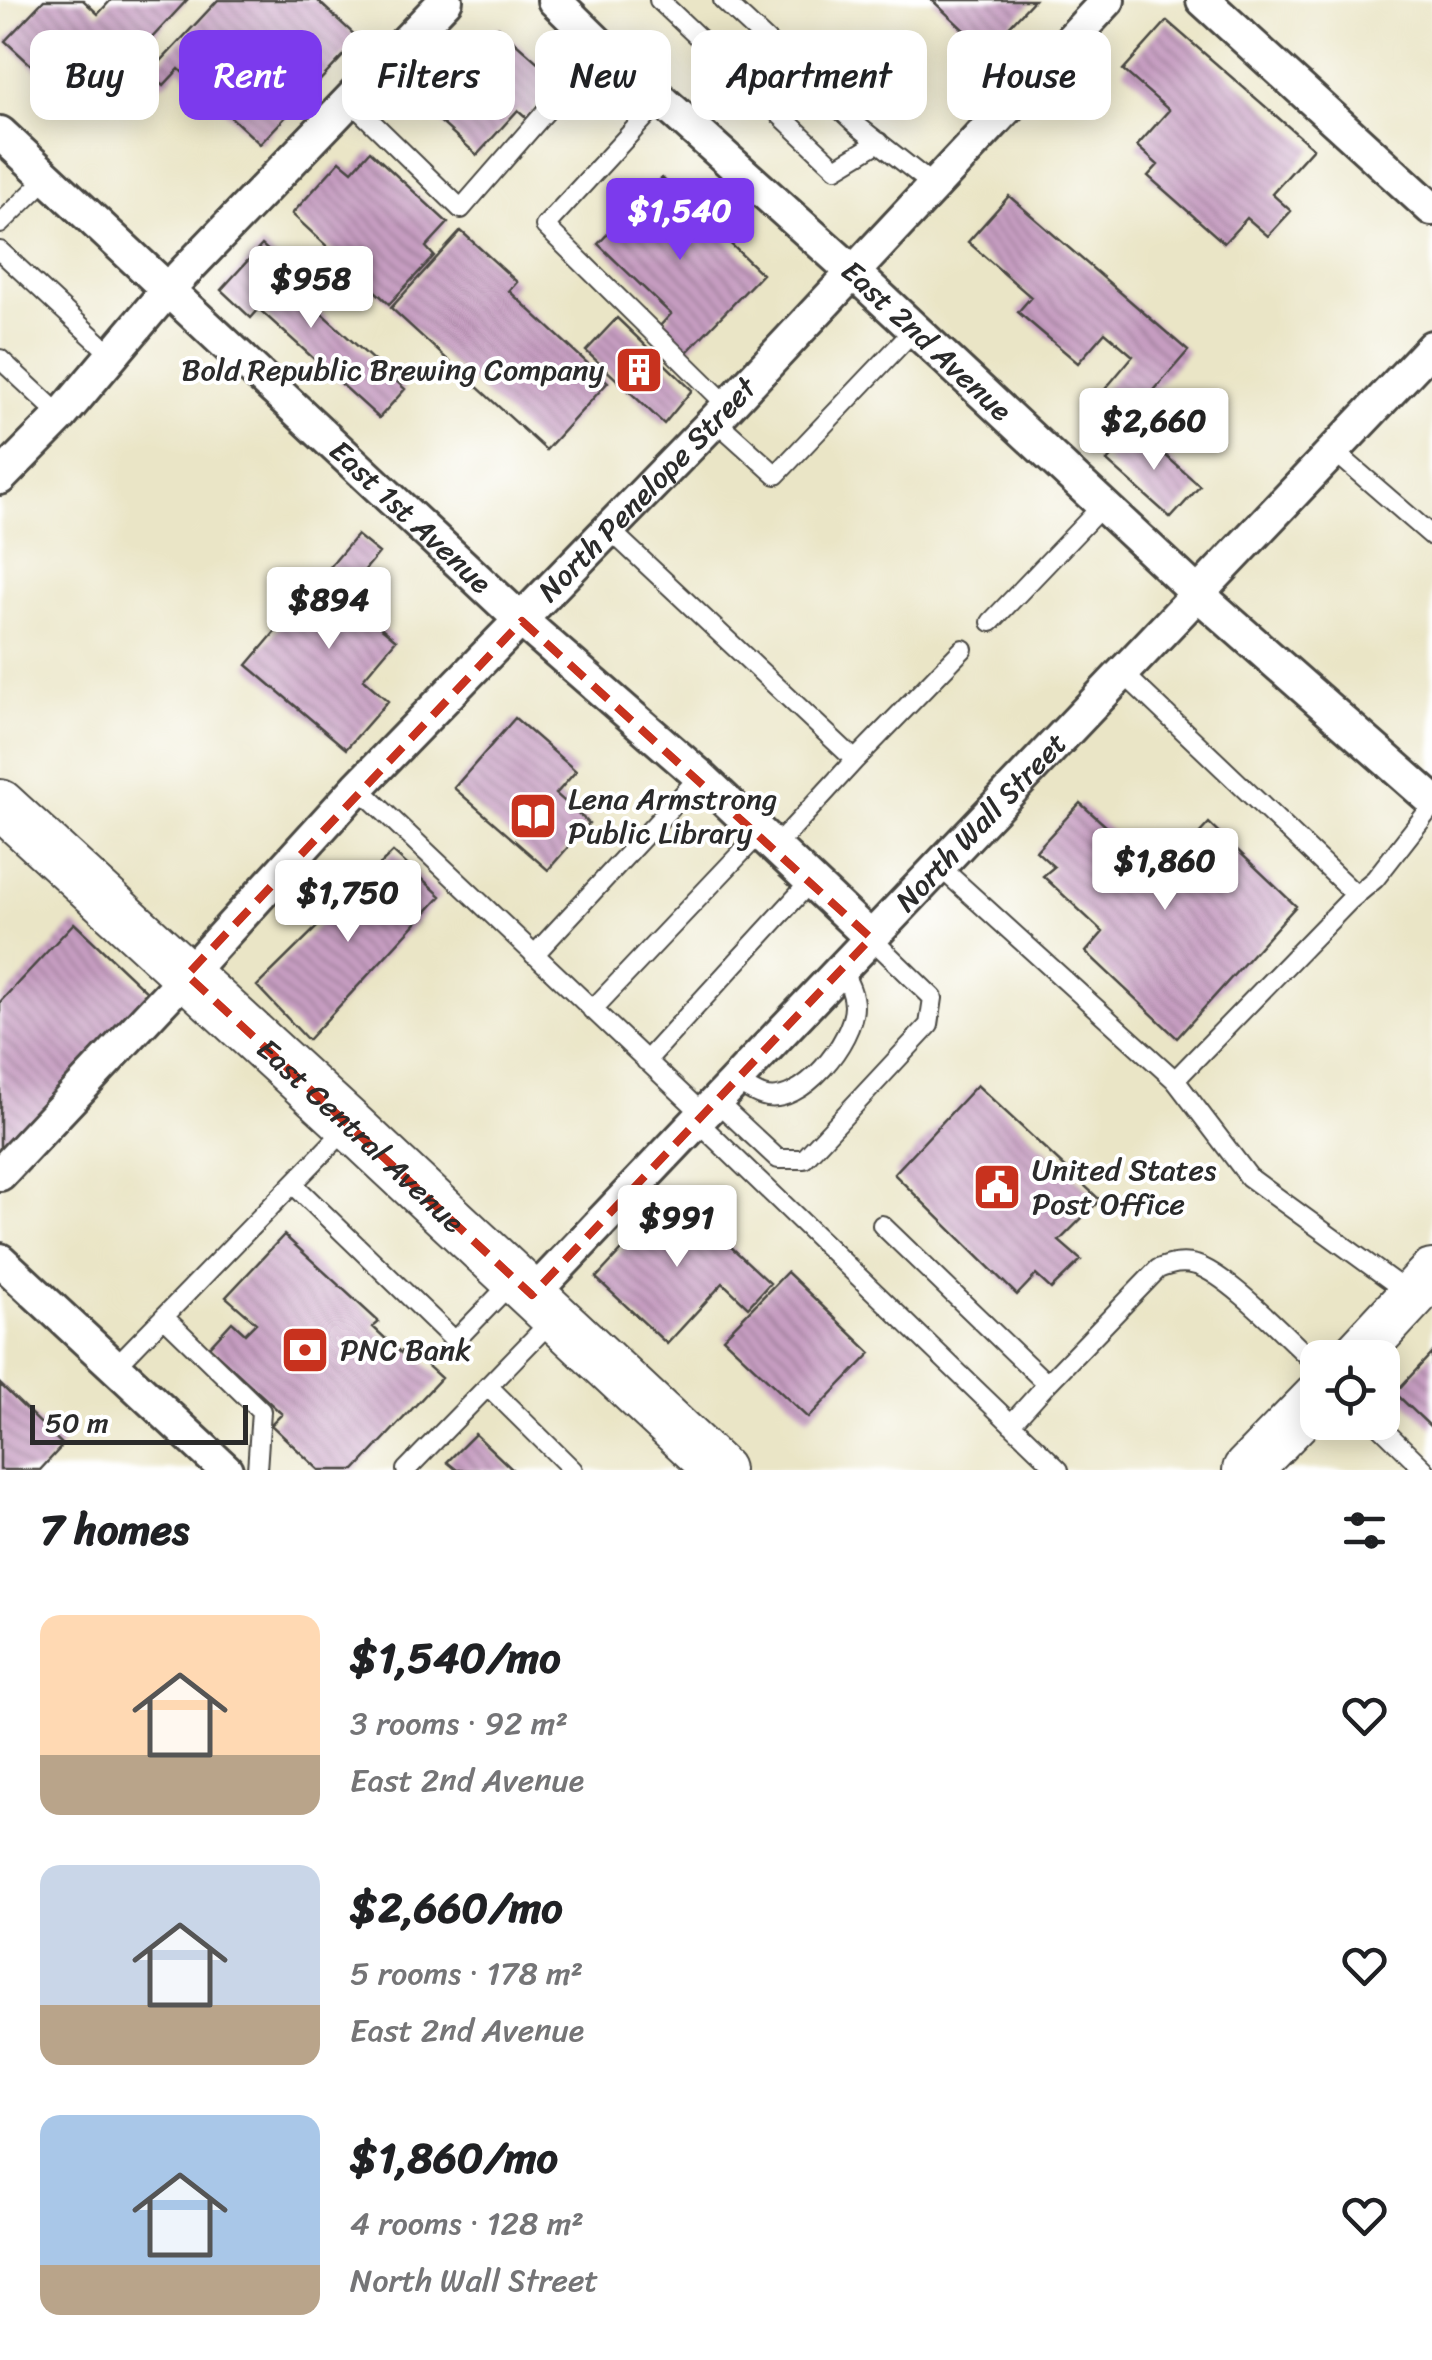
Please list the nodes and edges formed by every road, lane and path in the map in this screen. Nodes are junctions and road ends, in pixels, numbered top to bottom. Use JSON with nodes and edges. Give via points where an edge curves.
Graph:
{"nodes":[{"id":1,"x":446,"y":0,"type":"edge"},
{"id":2,"x":554,"y":0,"type":"edge"},
{"id":3,"x":660,"y":0,"type":"edge"},
{"id":4,"x":722,"y":0,"type":"edge"},
{"id":5,"x":1108,"y":0,"type":"edge"},
{"id":6,"x":1203,"y":0,"type":"edge"},
{"id":7,"x":417,"y":30,"type":"edge"},
{"id":8,"x":585,"y":30,"type":"edge"},
{"id":9,"x":342,"y":109,"type":"edge"},
{"id":10,"x":671,"y":109,"type":"edge"},
{"id":11,"x":370,"y":120,"type":"edge"},
{"id":12,"x":538,"y":120,"type":"edge"},
{"id":13,"x":643,"y":120,"type":"edge"},
{"id":14,"x":0,"y":133,"type":"edge"},
{"id":15,"x":880,"y":142,"type":"junction"},
{"id":16,"x":48,"y":177,"type":"junction"},
{"id":17,"x":934,"y":186,"type":"junction"},
{"id":18,"x":1432,"y":209,"type":"edge"},
{"id":19,"x":0,"y":224,"type":"edge"},
{"id":20,"x":0,"y":251,"type":"edge"},
{"id":21,"x":852,"y":272,"type":"junction"},
{"id":22,"x":169,"y":288,"type":"junction"},
{"id":23,"x":915,"y":329,"type":"junction"},
{"id":24,"x":1432,"y":348,"type":"edge"},
{"id":25,"x":112,"y":355,"type":"junction"},
{"id":26,"x":0,"y":359,"type":"edge"},
{"id":27,"x":722,"y":413,"type":"junction"},
{"id":28,"x":61,"y":416,"type":"junction"},
{"id":29,"x":1334,"y":451,"type":"junction"},
{"id":30,"x":0,"y":478,"type":"edge"},
{"id":31,"x":1103,"y":505,"type":"junction"},
{"id":32,"x":610,"y":530,"type":"junction"},
{"id":33,"x":1432,"y":536,"type":"edge"},
{"id":34,"x":1198,"y":594,"type":"junction"},
{"id":35,"x":522,"y":620,"type":"junction"},
{"id":36,"x":991,"y":622,"type":"dead end"},
{"id":37,"x":964,"y":650,"type":"dead end"},
{"id":38,"x":1123,"y":673,"type":"junction"},
{"id":39,"x":855,"y":760,"type":"junction"},
{"id":40,"x":700,"y":776,"type":"junction"},
{"id":41,"x":358,"y":786,"type":"junction"},
{"id":42,"x":1432,"y":803,"type":"edge"},
{"id":43,"x":0,"y":804,"type":"edge"},
{"id":44,"x":767,"y":840,"type":"junction"},
{"id":45,"x":939,"y":866,"type":"junction"},
{"id":46,"x":811,"y":881,"type":"junction"},
{"id":47,"x":1356,"y":895,"type":"junction"},
{"id":48,"x":871,"y":938,"type":"junction"},
{"id":49,"x":534,"y":954,"type":"junction"},
{"id":50,"x":842,"y":969,"type":"junction"},
{"id":51,"x":187,"y":975,"type":"junction"},
{"id":52,"x":592,"y":1010,"type":"junction"},
{"id":53,"x":646,"y":1061,"type":"junction"},
{"id":54,"x":1175,"y":1080,"type":"junction"},
{"id":55,"x":713,"y":1104,"type":"junction"},
{"id":56,"x":350,"y":1125,"type":"junction"},
{"id":57,"x":0,"y":1174,"type":"edge"},
{"id":58,"x":293,"y":1184,"type":"junction"},
{"id":59,"x":882,"y":1225,"type":"dead end"},
{"id":60,"x":0,"y":1260,"type":"edge"},
{"id":61,"x":1422,"y":1285,"type":"edge"},
{"id":62,"x":534,"y":1297,"type":"junction"},
{"id":63,"x":164,"y":1317,"type":"junction"},
{"id":64,"x":1371,"y":1340,"type":"edge"},
{"id":65,"x":1300,"y":1350,"type":"edge"},
{"id":66,"x":116,"y":1366,"type":"junction"},
{"id":67,"x":1048,"y":1384,"type":"junction"},
{"id":68,"x":488,"y":1386,"type":"junction"},
{"id":69,"x":1300,"y":1416,"type":"edge"},
{"id":70,"x":1010,"y":1424,"type":"junction"},
{"id":71,"x":1394,"y":1440,"type":"edge"},
{"id":72,"x":226,"y":1470,"type":"edge"},
{"id":73,"x":257,"y":1470,"type":"edge"},
{"id":74,"x":406,"y":1470,"type":"edge"},
{"id":75,"x":573,"y":1470,"type":"edge"},
{"id":76,"x":719,"y":1470,"type":"edge"},
{"id":77,"x":1059,"y":1470,"type":"edge"},
{"id":78,"x":1247,"y":1470,"type":"edge"},
{"id":79,"x":1425,"y":1470,"type":"edge"}],
"edges":[{"from":1,"to":7,"type":"street"},
{"from":2,"to":8,"type":"street","name":"East 2nd Avenue"},
{"from":3,"to":15,"type":"lane","via":[[836,168]]},
{"from":4,"to":15,"type":"lane"},
{"from":5,"to":17,"type":"street","name":"North Penelope Street"},
{"from":6,"to":18,"type":"street"},
{"from":9,"to":22,"type":"street"},
{"from":10,"to":21,"type":"street","name":"East 2nd Avenue"},
{"from":11,"to":12,"type":"lane","via":[[461,208]]},
{"from":13,"to":27,"type":"lane","via":[[545,226]]},
{"from":14,"to":16,"type":"street","name":"East 1st Avenue"},
{"from":15,"to":17,"type":"lane"},
{"from":16,"to":19,"type":"lane"},
{"from":16,"to":22,"type":"street","name":"East 1st Avenue"},
{"from":17,"to":21,"type":"street","name":"North Penelope Street"},
{"from":20,"to":25,"type":"lane"},
{"from":21,"to":23,"type":"street","name":"East 2nd Avenue"},
{"from":21,"to":27,"type":"street","name":"North Penelope Street"},
{"from":22,"to":25,"type":"street"},
{"from":22,"to":35,"type":"street","name":"East 1st Avenue"},
{"from":23,"to":27,"type":"lane","via":[[776,475]]},
{"from":23,"to":31,"type":"street","name":"East 2nd Avenue"},
{"from":24,"to":29,"type":"street","name":"North Wall Street"},
{"from":25,"to":28,"type":"street"},
{"from":26,"to":28,"type":"lane"},
{"from":27,"to":32,"type":"street","name":"North Penelope Street"},
{"from":28,"to":30,"type":"street"},
{"from":29,"to":33,"type":"lane"},
{"from":29,"to":34,"type":"street","name":"North Wall Street"},
{"from":31,"to":34,"type":"street","name":"East 2nd Avenue"},
{"from":31,"to":36,"type":"lane"},
{"from":32,"to":35,"type":"street","name":"North Penelope Street"},
{"from":32,"to":39,"type":"lane"},
{"from":34,"to":38,"type":"street","name":"North Wall Street"},
{"from":34,"to":42,"type":"street","name":"East 2nd Avenue"},
{"from":35,"to":40,"type":"street","name":"East 1st Avenue"},
{"from":35,"to":41,"type":"street","name":"North Penelope Street"},
{"from":37,"to":39,"type":"lane"},
{"from":38,"to":45,"type":"street","name":"North Wall Street"},
{"from":38,"to":47,"type":"lane"},
{"from":39,"to":44,"type":"lane"},
{"from":40,"to":44,"type":"street","name":"East 1st Avenue"},
{"from":40,"to":49,"type":"lane"},
{"from":41,"to":49,"type":"lane"},
{"from":41,"to":51,"type":"street","name":"North Penelope Street"},
{"from":42,"to":47,"type":"lane"},
{"from":43,"to":51,"type":"street","name":"East Central Avenue"},
{"from":44,"to":46,"type":"street","name":"East 1st Avenue"},
{"from":44,"to":52,"type":"lane"},
{"from":45,"to":48,"type":"street","name":"North Wall Street"},
{"from":45,"to":54,"type":"lane"},
{"from":46,"to":48,"type":"street","name":"East 1st Avenue"},
{"from":46,"to":53,"type":"lane"},
{"from":47,"to":54,"type":"lane"},
{"from":48,"to":50,"type":"street","name":"North Wall Street"},
{"from":48,"to":55,"type":"lane","via":[[933,998],[929,1025],[804,1159],[778,1160]]},
{"from":49,"to":52,"type":"lane"},
{"from":50,"to":55,"type":"street","name":"North Wall Street"},
{"from":50,"to":55,"type":"lane","via":[[853,994],[850,1030],[812,1079],[780,1097]]},
{"from":51,"to":56,"type":"street","name":"East Central Avenue"},
{"from":51,"to":57,"type":"street","name":"North Penelope Street"},
{"from":52,"to":53,"type":"lane"},
{"from":53,"to":55,"type":"lane"},
{"from":54,"to":61,"type":"lane","via":[[1248,1176]]},
{"from":55,"to":62,"type":"street","name":"North Wall Street"},
{"from":55,"to":70,"type":"lane"},
{"from":56,"to":58,"type":"lane"},
{"from":56,"to":62,"type":"street","name":"East Central Avenue"},
{"from":58,"to":62,"type":"lane","via":[[455,1341]]},
{"from":58,"to":63,"type":"lane"},
{"from":59,"to":67,"type":"lane"},
{"from":60,"to":66,"type":"street"},
{"from":61,"to":64,"type":"street"},
{"from":62,"to":68,"type":"lane"},
{"from":62,"to":76,"type":"street","name":"East Central Avenue"},
{"from":63,"to":66,"type":"lane"},
{"from":63,"to":73,"type":"lane","via":[[260,1412]]},
{"from":65,"to":67,"type":"lane","via":[[1215,1274],[1173,1263],[1158,1270]]},
{"from":66,"to":72,"type":"street"},
{"from":67,"to":70,"type":"lane"},
{"from":68,"to":74,"type":"lane"},
{"from":68,"to":75,"type":"lane"},
{"from":69,"to":78,"type":"street"},
{"from":70,"to":77,"type":"lane"},
{"from":71,"to":79,"type":"lane"}]}
